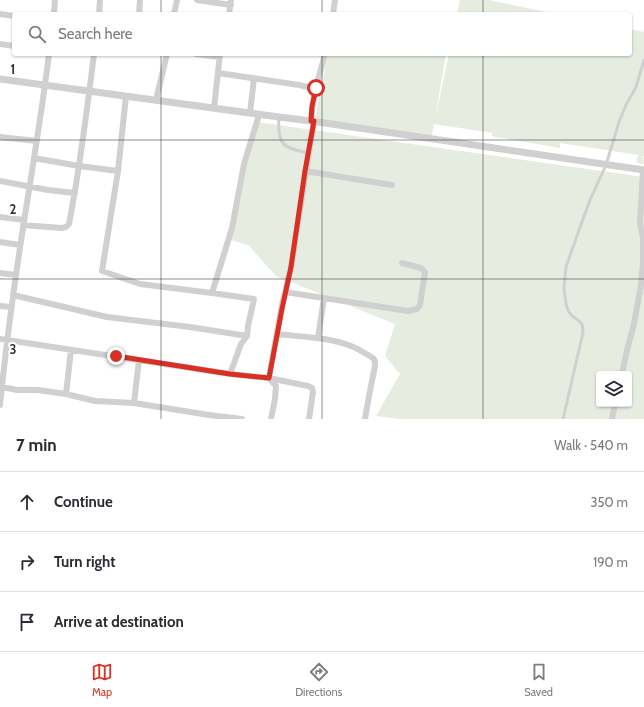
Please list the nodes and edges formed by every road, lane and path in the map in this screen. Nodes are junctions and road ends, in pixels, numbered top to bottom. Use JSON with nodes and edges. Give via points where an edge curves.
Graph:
{"nodes":[{"id":1,"x":55,"y":0,"type":"edge"},
{"id":2,"x":100,"y":0,"type":"edge"},
{"id":3,"x":140,"y":0,"type":"edge"},
{"id":4,"x":177,"y":0,"type":"edge"},
{"id":5,"x":198,"y":0,"type":"edge"},
{"id":6,"x":335,"y":0,"type":"edge"},
{"id":7,"x":231,"y":3,"type":"edge"},
{"id":8,"x":54,"y":12,"type":"edge"},
{"id":9,"x":99,"y":12,"type":"edge"},
{"id":10,"x":139,"y":12,"type":"edge"},
{"id":11,"x":174,"y":12,"type":"edge"},
{"id":12,"x":333,"y":12,"type":"edge"},
{"id":13,"x":0,"y":14,"type":"edge"},
{"id":14,"x":12,"y":16,"type":"edge"},
{"id":15,"x":0,"y":44,"type":"edge"},
{"id":16,"x":12,"y":46,"type":"edge"},
{"id":17,"x":49,"y":56,"type":"edge"},
{"id":18,"x":94,"y":56,"type":"edge"},
{"id":19,"x":167,"y":56,"type":"edge"},
{"id":20,"x":220,"y":56,"type":"edge"},
{"id":21,"x":324,"y":56,"type":"edge"},
{"id":22,"x":644,"y":60,"type":"edge"},
{"id":23,"x":218,"y":73,"type":"junction"},
{"id":24,"x":254,"y":78,"type":"junction"},
{"id":25,"x":0,"y":79,"type":"edge"},
{"id":26,"x":45,"y":86,"type":"junction"},
{"id":27,"x":316,"y":88,"type":"junction"},
{"id":28,"x":89,"y":92,"type":"junction"},
{"id":29,"x":126,"y":96,"type":"junction"},
{"id":30,"x":156,"y":100,"type":"junction"},
{"id":31,"x":214,"y":108,"type":"junction"},
{"id":32,"x":250,"y":113,"type":"junction"},
{"id":33,"x":259,"y":115,"type":"junction"},
{"id":34,"x":279,"y":117,"type":"junction"},
{"id":35,"x":312,"y":121,"type":"junction"},
{"id":36,"x":0,"y":137,"type":"edge"},
{"id":37,"x":37,"y":141,"type":"junction"},
{"id":38,"x":308,"y":153,"type":"junction"},
{"id":39,"x":34,"y":158,"type":"junction"},
{"id":40,"x":606,"y":165,"type":"junction"},
{"id":41,"x":79,"y":166,"type":"junction"},
{"id":42,"x":644,"y":170,"type":"edge"},
{"id":43,"x":118,"y":171,"type":"junction"},
{"id":44,"x":305,"y":171,"type":"junction"},
{"id":45,"x":0,"y":182,"type":"edge"},
{"id":46,"x":392,"y":185,"type":"dead end"},
{"id":47,"x":30,"y":187,"type":"junction"},
{"id":48,"x":75,"y":193,"type":"junction"},
{"id":49,"x":0,"y":217,"type":"edge"},
{"id":50,"x":24,"y":223,"type":"junction"},
{"id":51,"x":0,"y":242,"type":"edge"},
{"id":52,"x":20,"y":245,"type":"junction"},
{"id":53,"x":402,"y":263,"type":"dead end"},
{"id":54,"x":0,"y":273,"type":"edge"},
{"id":55,"x":16,"y":275,"type":"junction"},
{"id":56,"x":285,"y":292,"type":"junction"},
{"id":57,"x":212,"y":293,"type":"junction"},
{"id":58,"x":13,"y":295,"type":"junction"},
{"id":59,"x":324,"y":298,"type":"junction"},
{"id":60,"x":0,"y":306,"type":"edge"},
{"id":61,"x":11,"y":307,"type":"junction"},
{"id":62,"x":277,"y":334,"type":"junction"},
{"id":63,"x":247,"y":336,"type":"junction"},
{"id":64,"x":318,"y":338,"type":"junction"},
{"id":65,"x":0,"y":339,"type":"edge"},
{"id":66,"x":7,"y":340,"type":"junction"},
{"id":67,"x":71,"y":350,"type":"junction"},
{"id":68,"x":139,"y":360,"type":"junction"},
{"id":69,"x":623,"y":371,"type":"edge"},
{"id":70,"x":230,"y":374,"type":"junction"},
{"id":71,"x":269,"y":378,"type":"junction"},
{"id":72,"x":1,"y":380,"type":"edge"},
{"id":73,"x":2,"y":387,"type":"junction"},
{"id":74,"x":66,"y":394,"type":"junction"},
{"id":75,"x":134,"y":403,"type":"junction"},
{"id":76,"x":0,"y":405,"type":"edge"},
{"id":77,"x":614,"y":407,"type":"edge"},
{"id":78,"x":242,"y":419,"type":"edge"},
{"id":79,"x":271,"y":419,"type":"edge"},
{"id":80,"x":309,"y":419,"type":"edge"},
{"id":81,"x":365,"y":419,"type":"edge"},
{"id":82,"x":563,"y":419,"type":"edge"},
{"id":83,"x":612,"y":419,"type":"edge"}],
"edges":[{"from":1,"to":8,"type":"street"},
{"from":2,"to":9,"type":"street"},
{"from":3,"to":10,"type":"street"},
{"from":4,"to":11,"type":"street"},
{"from":5,"to":7,"type":"street"},
{"from":6,"to":12,"type":"street"},
{"from":13,"to":14,"type":"street"},
{"from":15,"to":16,"type":"street"},
{"from":17,"to":26,"type":"street"},
{"from":18,"to":28,"type":"street"},
{"from":19,"to":30,"type":"street"},
{"from":20,"to":23,"type":"street"},
{"from":21,"to":27,"type":"street"},
{"from":22,"to":40,"type":"lane","via":[[636,87],[619,122]]},
{"from":23,"to":24,"type":"street"},
{"from":23,"to":31,"type":"street"},
{"from":24,"to":27,"type":"street"},
{"from":24,"to":32,"type":"street"},
{"from":25,"to":26,"type":"street"},
{"from":26,"to":28,"type":"street"},
{"from":26,"to":37,"type":"street"},
{"from":27,"to":35,"type":"street"},
{"from":28,"to":29,"type":"street"},
{"from":28,"to":41,"type":"street"},
{"from":29,"to":30,"type":"street"},
{"from":29,"to":43,"type":"street"},
{"from":30,"to":31,"type":"street"},
{"from":31,"to":32,"type":"street"},
{"from":32,"to":33,"type":"street"},
{"from":33,"to":34,"type":"street"},
{"from":33,"to":57,"type":"street","via":[[244,164],[232,228]]},
{"from":34,"to":35,"type":"street"},
{"from":34,"to":38,"type":"lane","via":[[278,130],[282,143],[293,150]]},
{"from":35,"to":38,"type":"street"},
{"from":35,"to":40,"type":"street"},
{"from":36,"to":37,"type":"street"},
{"from":37,"to":39,"type":"street"},
{"from":38,"to":44,"type":"street"},
{"from":39,"to":41,"type":"street"},
{"from":39,"to":47,"type":"street"},
{"from":40,"to":42,"type":"street"},
{"from":40,"to":82,"type":"lane","via":[[590,200],[566,267],[566,304],[571,315],[582,324],[583,331]]},
{"from":41,"to":43,"type":"street"},
{"from":41,"to":48,"type":"street"},
{"from":42,"to":69,"type":"street","via":[[640,223],[643,263],[641,286]]},
{"from":43,"to":57,"type":"street","via":[[102,271],[140,284]]},
{"from":44,"to":46,"type":"street"},
{"from":44,"to":56,"type":"street"},
{"from":45,"to":47,"type":"street"},
{"from":47,"to":48,"type":"street"},
{"from":47,"to":50,"type":"street"},
{"from":48,"to":50,"type":"street","via":[[66,227]]},
{"from":49,"to":50,"type":"street"},
{"from":50,"to":52,"type":"street"},
{"from":51,"to":52,"type":"street"},
{"from":52,"to":55,"type":"street"},
{"from":53,"to":59,"type":"street","via":[[421,268],[424,272],[420,305],[417,310],[408,311]]},
{"from":54,"to":55,"type":"street"},
{"from":55,"to":58,"type":"street"},
{"from":56,"to":59,"type":"street"},
{"from":56,"to":62,"type":"street"},
{"from":57,"to":63,"type":"street","via":[[254,299]]},
{"from":58,"to":61,"type":"street"},
{"from":58,"to":63,"type":"street","via":[[112,317]]},
{"from":59,"to":64,"type":"street"},
{"from":60,"to":61,"type":"street"},
{"from":61,"to":66,"type":"street"},
{"from":62,"to":64,"type":"street"},
{"from":62,"to":71,"type":"street"},
{"from":63,"to":70,"type":"street"},
{"from":64,"to":81,"type":"street","via":[[352,346],[375,361]]},
{"from":65,"to":66,"type":"street"},
{"from":66,"to":67,"type":"street"},
{"from":66,"to":72,"type":"street"},
{"from":67,"to":68,"type":"street"},
{"from":67,"to":74,"type":"street"},
{"from":68,"to":70,"type":"street"},
{"from":68,"to":75,"type":"street"},
{"from":70,"to":71,"type":"street"},
{"from":71,"to":79,"type":"street","via":[[276,386]]},
{"from":71,"to":80,"type":"street","via":[[312,388]]},
{"from":72,"to":73,"type":"street"},
{"from":73,"to":74,"type":"street"},
{"from":73,"to":76,"type":"street"},
{"from":74,"to":75,"type":"street","via":[[95,401]]},
{"from":75,"to":78,"type":"street"},
{"from":77,"to":83,"type":"street"}]}
